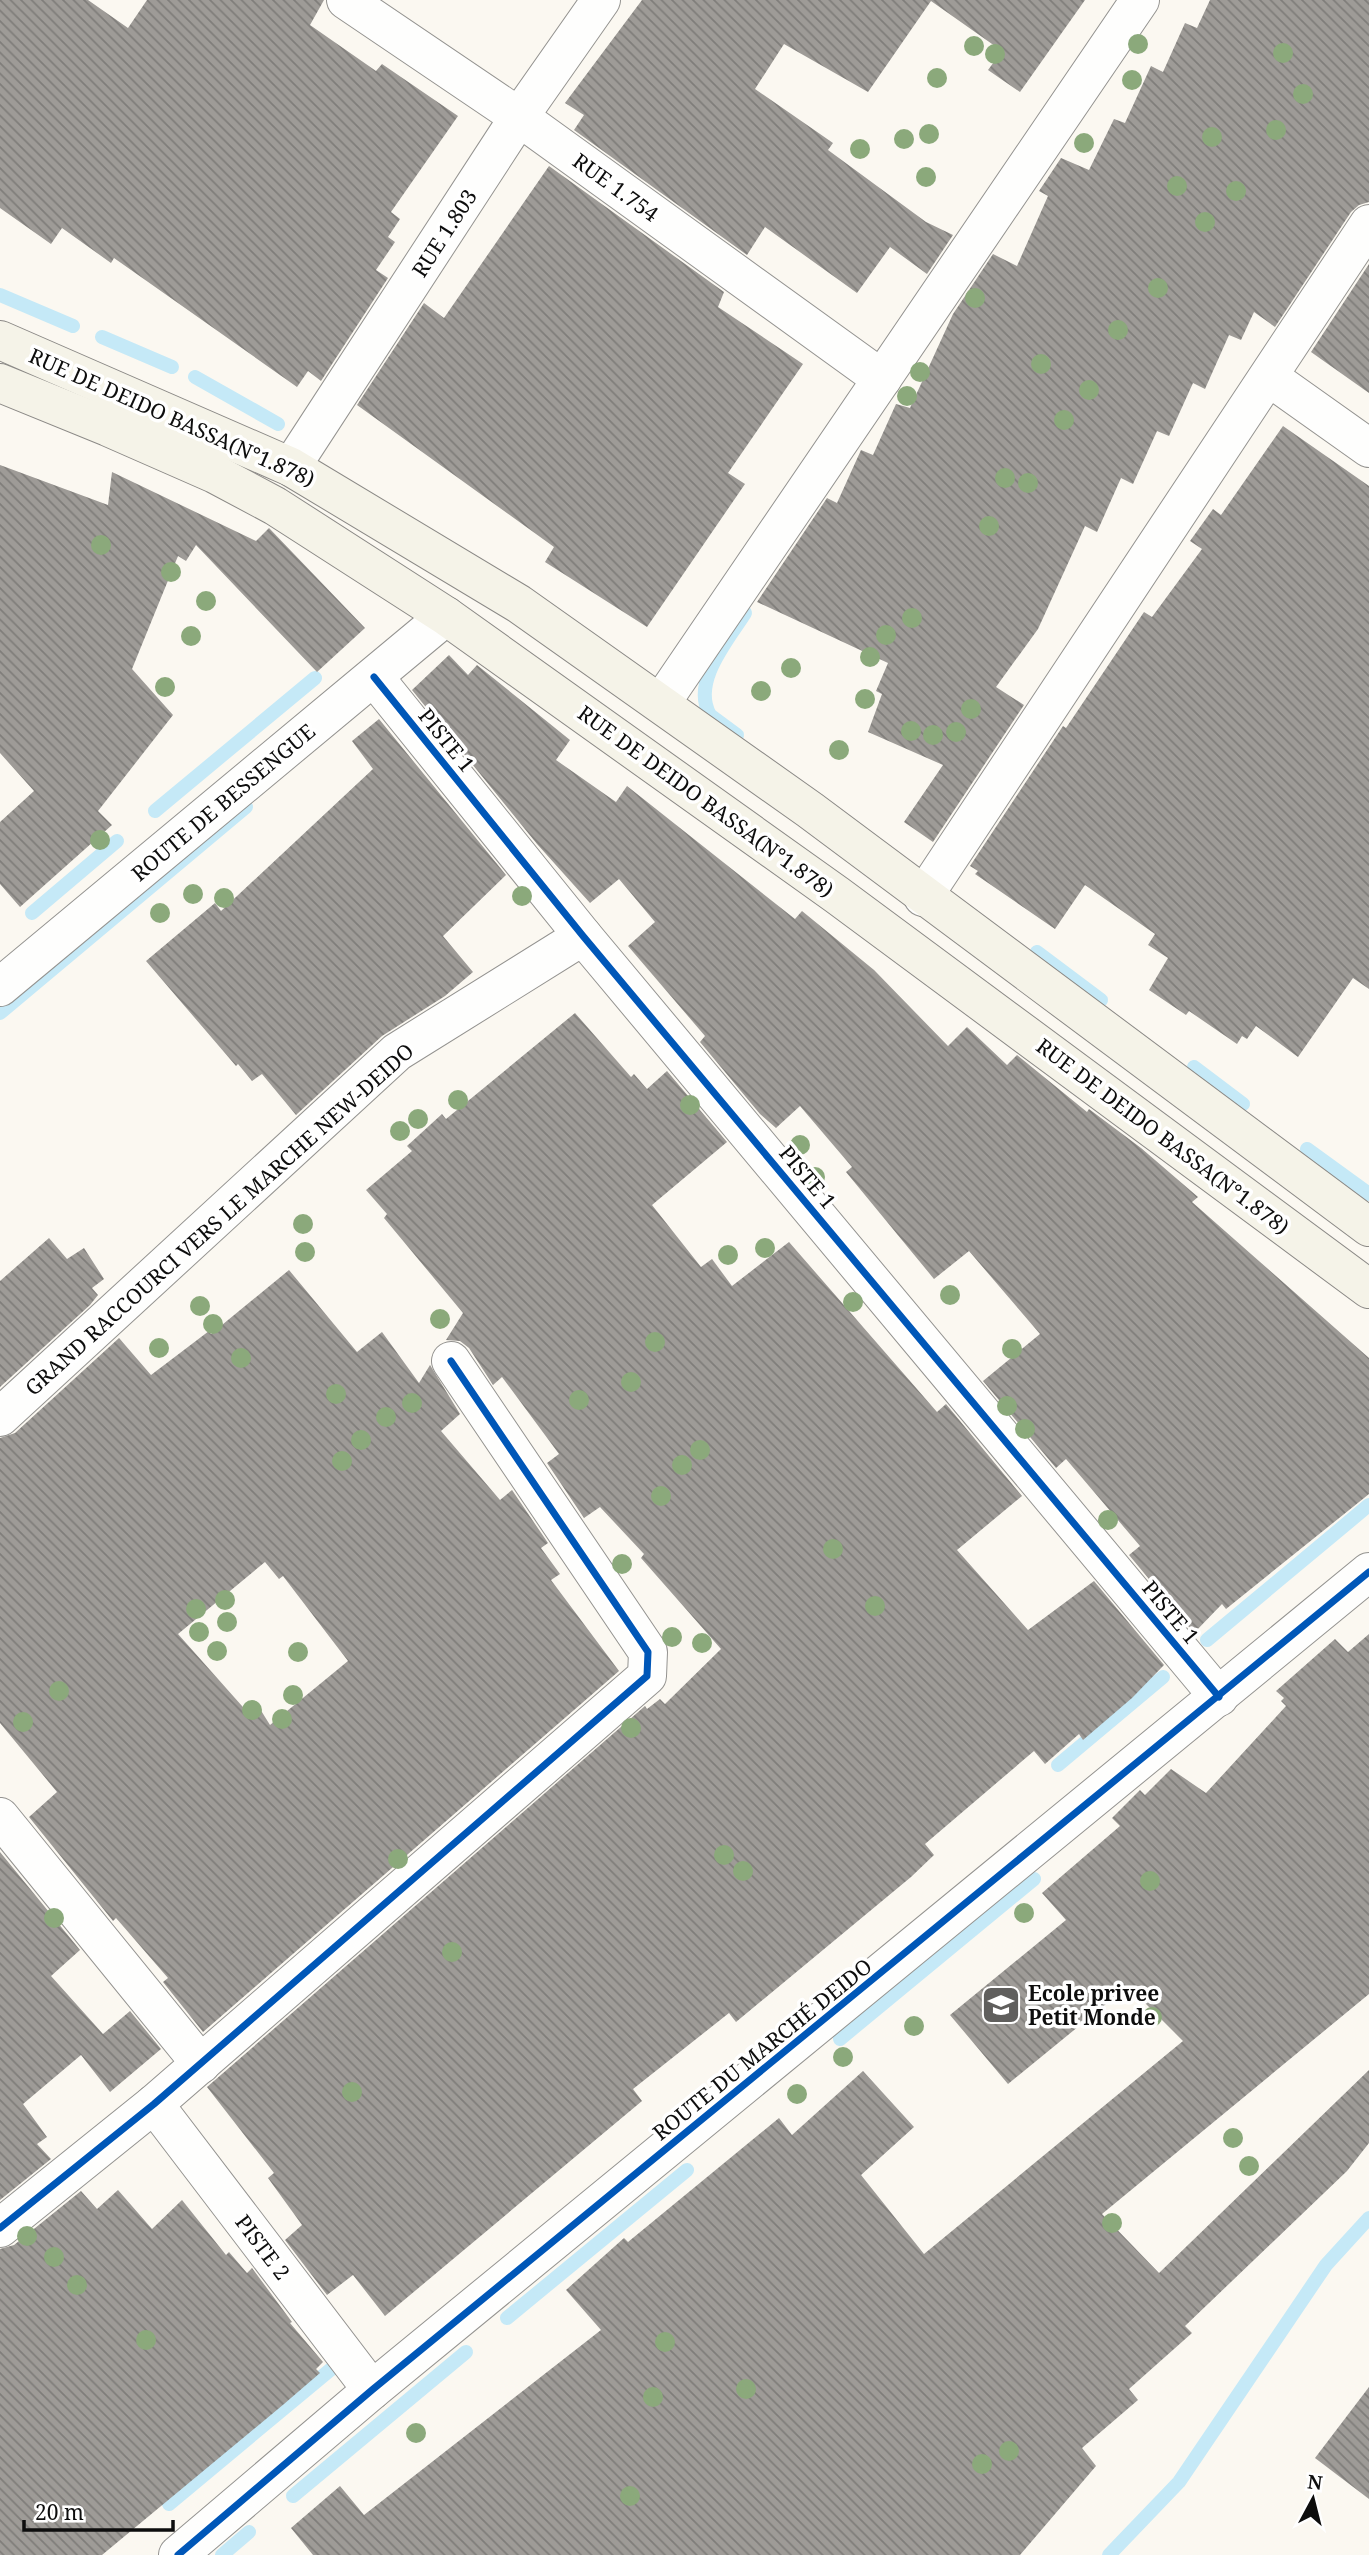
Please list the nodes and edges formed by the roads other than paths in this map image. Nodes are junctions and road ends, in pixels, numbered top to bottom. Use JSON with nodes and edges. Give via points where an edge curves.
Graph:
{"nodes":[{"id":1,"x":346,"y":0,"type":"edge"},
{"id":2,"x":601,"y":0,"type":"edge"},
{"id":3,"x":1140,"y":0,"type":"edge"},
{"id":4,"x":519,"y":117,"type":"junction"},
{"id":5,"x":1369,"y":224,"type":"edge"},
{"id":6,"x":0,"y":340,"type":"edge"},
{"id":7,"x":1269,"y":377,"type":"junction"},
{"id":8,"x":882,"y":379,"type":"junction"},
{"id":9,"x":0,"y":383,"type":"edge"},
{"id":10,"x":1369,"y":448,"type":"edge"},
{"id":11,"x":291,"y":467,"type":"junction"},
{"id":12,"x":446,"y":616,"type":"junction"},
{"id":13,"x":374,"y":677,"type":"junction"},
{"id":14,"x":661,"y":703,"type":"junction"},
{"id":15,"x":923,"y":897,"type":"junction"},
{"id":16,"x":583,"y":936,"type":"junction"},
{"id":17,"x":0,"y":987,"type":"edge"},
{"id":18,"x":1369,"y":1227,"type":"edge"},
{"id":19,"x":1369,"y":1289,"type":"edge"},
{"id":20,"x":452,"y":1361,"type":"dead end"},
{"id":21,"x":0,"y":1417,"type":"edge"},
{"id":22,"x":1369,"y":1572,"type":"edge"},
{"id":23,"x":1219,"y":1697,"type":"junction"},
{"id":24,"x":0,"y":1817,"type":"edge"},
{"id":25,"x":201,"y":2064,"type":"junction"},
{"id":26,"x":154,"y":2104,"type":"junction"},
{"id":27,"x":0,"y":2228,"type":"edge"},
{"id":28,"x":373,"y":2390,"type":"junction"},
{"id":29,"x":178,"y":2555,"type":"edge"}],
"edges":[{"from":1,"to":4,"type":"street","name":"RUE 1.754"},
{"from":2,"to":4,"type":"street","name":"RUE 1.803"},
{"from":3,"to":8,"type":"street"},
{"from":4,"to":8,"type":"street","name":"RUE 1.754"},
{"from":4,"to":11,"type":"street","name":"RUE 1.803"},
{"from":5,"to":7,"type":"street"},
{"from":6,"to":11,"type":"main road","name":"RUE DE DEIDO BASSA(N°1.878)"},
{"from":7,"to":10,"type":"street"},
{"from":7,"to":15,"type":"street"},
{"from":8,"to":14,"type":"street"},
{"from":9,"to":12,"type":"main road","name":"RUE DE DEIDO BASSA(N°1.878)","via":[[215,474],[275,506]]},
{"from":11,"to":14,"type":"main road","name":"RUE DE DEIDO BASSA(N°1.878)","via":[[519,604]]},
{"from":12,"to":13,"type":"street","name":"ROUTE DE BESSENGUE"},
{"from":12,"to":19,"type":"main road","name":"RUE DE DEIDO BASSA(N°1.878)","via":[[837,895]]},
{"from":13,"to":16,"type":"street","name":"PISTE 1"},
{"from":13,"to":17,"type":"street","name":"ROUTE DE BESSENGUE"},
{"from":14,"to":15,"type":"main road","name":"RUE DE DEIDO BASSA(N°1.878)"},
{"from":15,"to":18,"type":"main road","name":"RUE DE DEIDO BASSA(N°1.878)"},
{"from":16,"to":21,"type":"street","name":"GRAND RACCOURCI VERS LE MARCHE NEW-DEIDO","via":[[397,1052]]},
{"from":16,"to":23,"type":"street","name":"PISTE 1"},
{"from":20,"to":25,"type":"street","via":[[648,1653],[647,1676]]},
{"from":22,"to":23,"type":"street","name":"ROUTE DU MARCHÉ DEIDO"},
{"from":23,"to":28,"type":"street","name":"ROUTE DU MARCHÉ DEIDO"},
{"from":24,"to":25,"type":"street"},
{"from":25,"to":26,"type":"street"},
{"from":26,"to":27,"type":"street"},
{"from":26,"to":28,"type":"street","name":"PISTE 2"},
{"from":28,"to":29,"type":"street","name":"ROUTE DU MARCHÉ DEIDO"}]}
